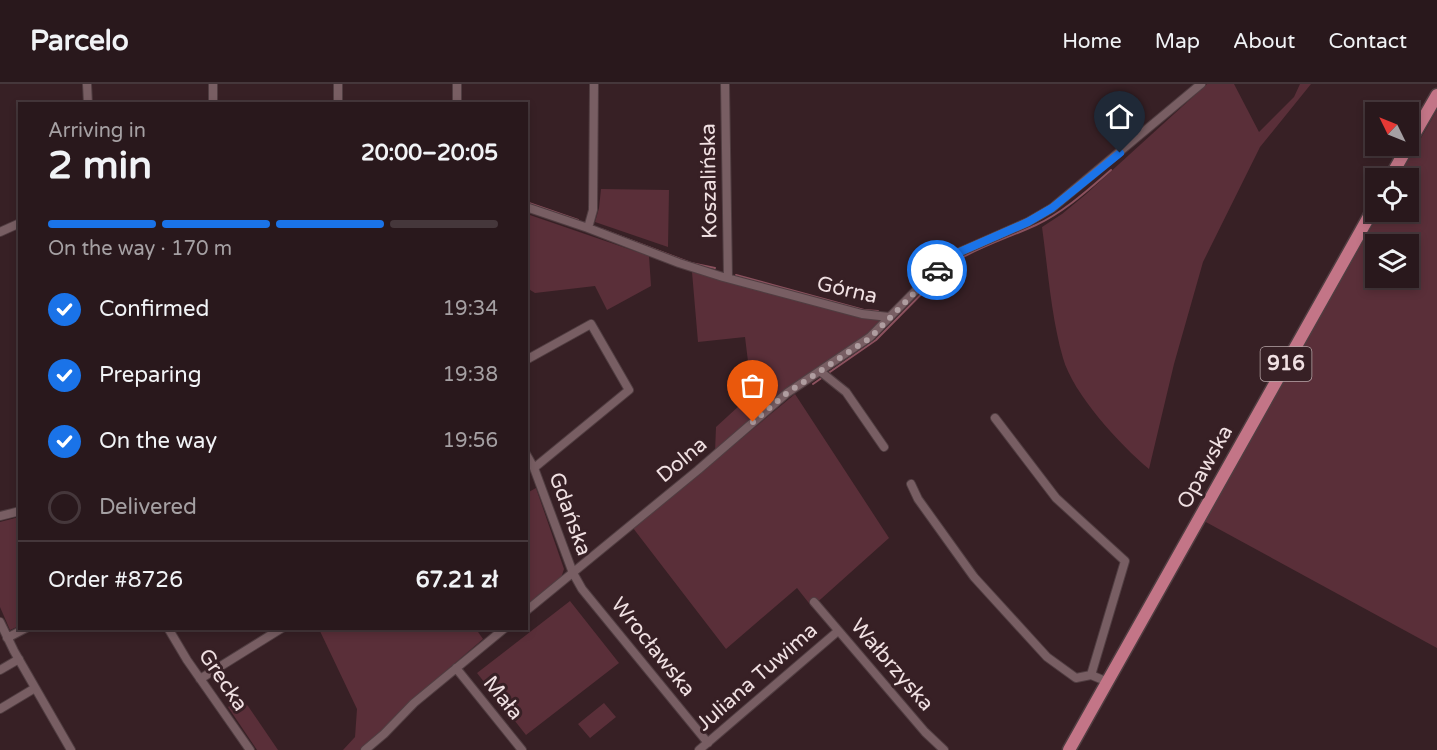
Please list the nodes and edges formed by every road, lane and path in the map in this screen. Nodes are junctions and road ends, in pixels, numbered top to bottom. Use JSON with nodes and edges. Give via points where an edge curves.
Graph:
{"nodes":[{"id":1,"x":87,"y":84,"type":"edge"},
{"id":2,"x":213,"y":84,"type":"edge"},
{"id":3,"x":338,"y":84,"type":"edge"},
{"id":4,"x":457,"y":84,"type":"edge"},
{"id":5,"x":594,"y":84,"type":"edge"},
{"id":6,"x":725,"y":84,"type":"edge"},
{"id":7,"x":1201,"y":84,"type":"edge"},
{"id":8,"x":1437,"y":95,"type":"edge"},
{"id":9,"x":88,"y":102,"type":"edge"},
{"id":10,"x":213,"y":102,"type":"edge"},
{"id":11,"x":338,"y":102,"type":"edge"},
{"id":12,"x":457,"y":102,"type":"edge"},
{"id":13,"x":1419,"y":126,"type":"edge"},
{"id":14,"x":528,"y":208,"type":"edge"},
{"id":15,"x":1366,"y":222,"type":"edge"},
{"id":16,"x":18,"y":224,"type":"edge"},
{"id":17,"x":588,"y":228,"type":"junction"},
{"id":18,"x":0,"y":232,"type":"edge"},
{"id":19,"x":728,"y":278,"type":"junction"},
{"id":20,"x":889,"y":317,"type":"junction"},
{"id":21,"x":528,"y":359,"type":"edge"},
{"id":22,"x":821,"y":372,"type":"junction"},
{"id":23,"x":995,"y":418,"type":"dead end"},
{"id":24,"x":884,"y":447,"type":"dead end"},
{"id":25,"x":528,"y":458,"type":"edge"},
{"id":26,"x":534,"y":468,"type":"junction"},
{"id":27,"x":911,"y":484,"type":"dead end"},
{"id":28,"x":18,"y":512,"type":"edge"},
{"id":29,"x":0,"y":516,"type":"edge"},
{"id":30,"x":573,"y":573,"type":"junction"},
{"id":31,"x":814,"y":602,"type":"dead end"},
{"id":32,"x":528,"y":609,"type":"edge"},
{"id":33,"x":1,"y":628,"type":"edge"},
{"id":34,"x":22,"y":630,"type":"edge"},
{"id":35,"x":169,"y":630,"type":"edge"},
{"id":36,"x":279,"y":630,"type":"edge"},
{"id":37,"x":503,"y":630,"type":"edge"},
{"id":38,"x":838,"y":631,"type":"junction"},
{"id":39,"x":7,"y":638,"type":"junction"},
{"id":40,"x":19,"y":659,"type":"junction"},
{"id":41,"x":456,"y":668,"type":"junction"},
{"id":42,"x":0,"y":670,"type":"edge"},
{"id":43,"x":1091,"y":675,"type":"junction"},
{"id":44,"x":200,"y":679,"type":"junction"},
{"id":45,"x":1108,"y":682,"type":"junction"},
{"id":46,"x":35,"y":688,"type":"junction"},
{"id":47,"x":0,"y":709,"type":"edge"},
{"id":48,"x":708,"y":743,"type":"junction"},
{"id":49,"x":71,"y":750,"type":"edge"},
{"id":50,"x":250,"y":750,"type":"edge"},
{"id":51,"x":365,"y":750,"type":"edge"},
{"id":52,"x":522,"y":750,"type":"edge"},
{"id":53,"x":699,"y":750,"type":"edge"},
{"id":54,"x":944,"y":750,"type":"edge"},
{"id":55,"x":1069,"y":750,"type":"edge"}],
"edges":[{"from":1,"to":9,"type":"street"},
{"from":2,"to":10,"type":"street"},
{"from":3,"to":11,"type":"street"},
{"from":4,"to":12,"type":"street"},
{"from":5,"to":17,"type":"street","via":[[592,210]]},
{"from":6,"to":19,"type":"street","name":"Koszalińska"},
{"from":7,"to":20,"type":"street","name":"Górna","via":[[1052,208],[953,255]]},
{"from":8,"to":13,"type":"main road"},
{"from":14,"to":17,"type":"street","name":"Górna"},
{"from":15,"to":45,"type":"main road","name":"Opawska","number":"916"},
{"from":16,"to":18,"type":"street"},
{"from":17,"to":19,"type":"street","name":"Górna"},
{"from":19,"to":20,"type":"street","name":"Górna","via":[[862,314]]},
{"from":20,"to":22,"type":"street","name":"Dolna","via":[[870,338]]},
{"from":21,"to":26,"type":"street","name":"Gdańska","via":[[591,324],[629,390]]},
{"from":22,"to":24,"type":"street","via":[[846,392]]},
{"from":22,"to":30,"type":"street","name":"Dolna","via":[[787,393]]},
{"from":23,"to":43,"type":"street","via":[[1056,498],[1125,561]]},
{"from":25,"to":26,"type":"street","name":"Gdańska"},
{"from":26,"to":30,"type":"street","name":"Gdańska"},
{"from":27,"to":43,"type":"street","via":[[974,577],[1047,657],[1076,678]]},
{"from":28,"to":29,"type":"street"},
{"from":30,"to":32,"type":"street","name":"Dolna"},
{"from":30,"to":48,"type":"street","name":"Wrocławska","via":[[588,597]]},
{"from":31,"to":38,"type":"street","name":"Wałbrzyska"},
{"from":33,"to":39,"type":"street"},
{"from":34,"to":39,"type":"street"},
{"from":35,"to":44,"type":"street","name":"Grecka"},
{"from":36,"to":44,"type":"street"},
{"from":37,"to":41,"type":"street"},
{"from":38,"to":48,"type":"street","name":"Juliana Tuwima"},
{"from":38,"to":54,"type":"street","name":"Wałbrzyska"},
{"from":39,"to":40,"type":"street"},
{"from":40,"to":42,"type":"street"},
{"from":40,"to":46,"type":"street"},
{"from":41,"to":51,"type":"street"},
{"from":41,"to":52,"type":"street","name":"Mała"},
{"from":43,"to":45,"type":"street"},
{"from":44,"to":50,"type":"street","name":"Grecka"},
{"from":45,"to":55,"type":"main road","name":"Opawska","number":"916"},
{"from":46,"to":47,"type":"street"},
{"from":46,"to":49,"type":"street"},
{"from":48,"to":53,"type":"street","name":"Juliana Tuwima"}]}
